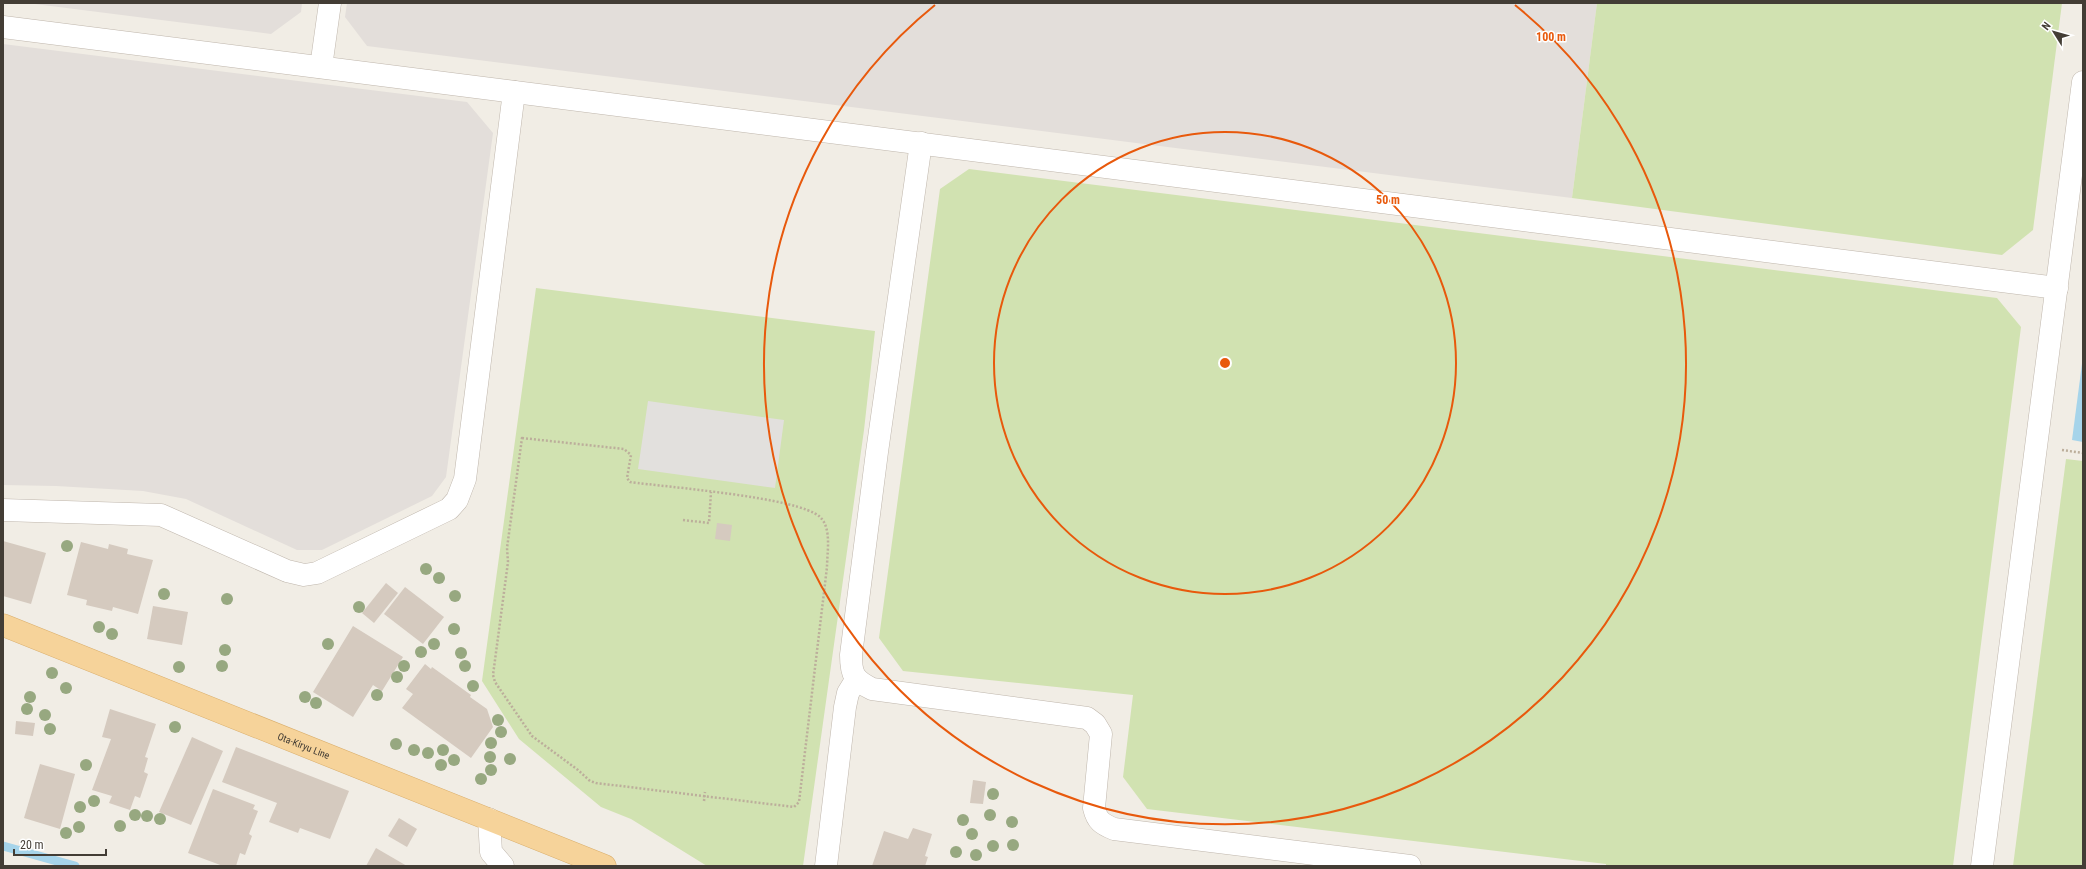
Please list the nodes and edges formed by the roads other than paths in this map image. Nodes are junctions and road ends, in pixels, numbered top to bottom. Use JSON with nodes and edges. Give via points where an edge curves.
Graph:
{"nodes":[{"id":1,"x":330,"y":3,"type":"edge"},
{"id":2,"x":3,"y":27,"type":"edge"},
{"id":3,"x":321,"y":67,"type":"junction"},
{"id":4,"x":2083,"y":82,"type":"edge"},
{"id":5,"x":514,"y":92,"type":"junction"},
{"id":6,"x":921,"y":143,"type":"junction"},
{"id":7,"x":2057,"y":288,"type":"junction"},
{"id":8,"x":3,"y":510,"type":"edge"},
{"id":9,"x":3,"y":625,"type":"edge"},
{"id":10,"x":856,"y":680,"type":"junction"},
{"id":11,"x":489,"y":819,"type":"junction"},
{"id":12,"x":496,"y":864,"type":"edge"},
{"id":13,"x":605,"y":866,"type":"edge"},
{"id":14,"x":826,"y":866,"type":"edge"},
{"id":15,"x":1410,"y":866,"type":"edge"},
{"id":16,"x":1982,"y":866,"type":"edge"}],
"edges":[{"from":1,"to":3,"type":"street"},
{"from":2,"to":3,"type":"street"},
{"from":3,"to":5,"type":"street"},
{"from":4,"to":7,"type":"street"},
{"from":5,"to":6,"type":"street"},
{"from":5,"to":8,"type":"street","via":[[464,479],[457,500],[449,509],[317,573],[304,575],[287,571],[161,515]]},
{"from":6,"to":7,"type":"street"},
{"from":6,"to":10,"type":"street","via":[[851,655],[851,668]]},
{"from":7,"to":16,"type":"street"},
{"from":9,"to":11,"type":"main road","name":"Ota-Kiryu Line"},
{"from":10,"to":14,"type":"street","via":[[848,693],[845,707]]},
{"from":10,"to":15,"type":"street","via":[[872,689],[1087,718],[1095,724],[1101,734],[1094,808],[1096,818],[1103,825],[1114,829]]},
{"from":11,"to":12,"type":"street","via":[[491,852]]},
{"from":11,"to":13,"type":"main road","name":"Ota-Kiryu Line"}]}
